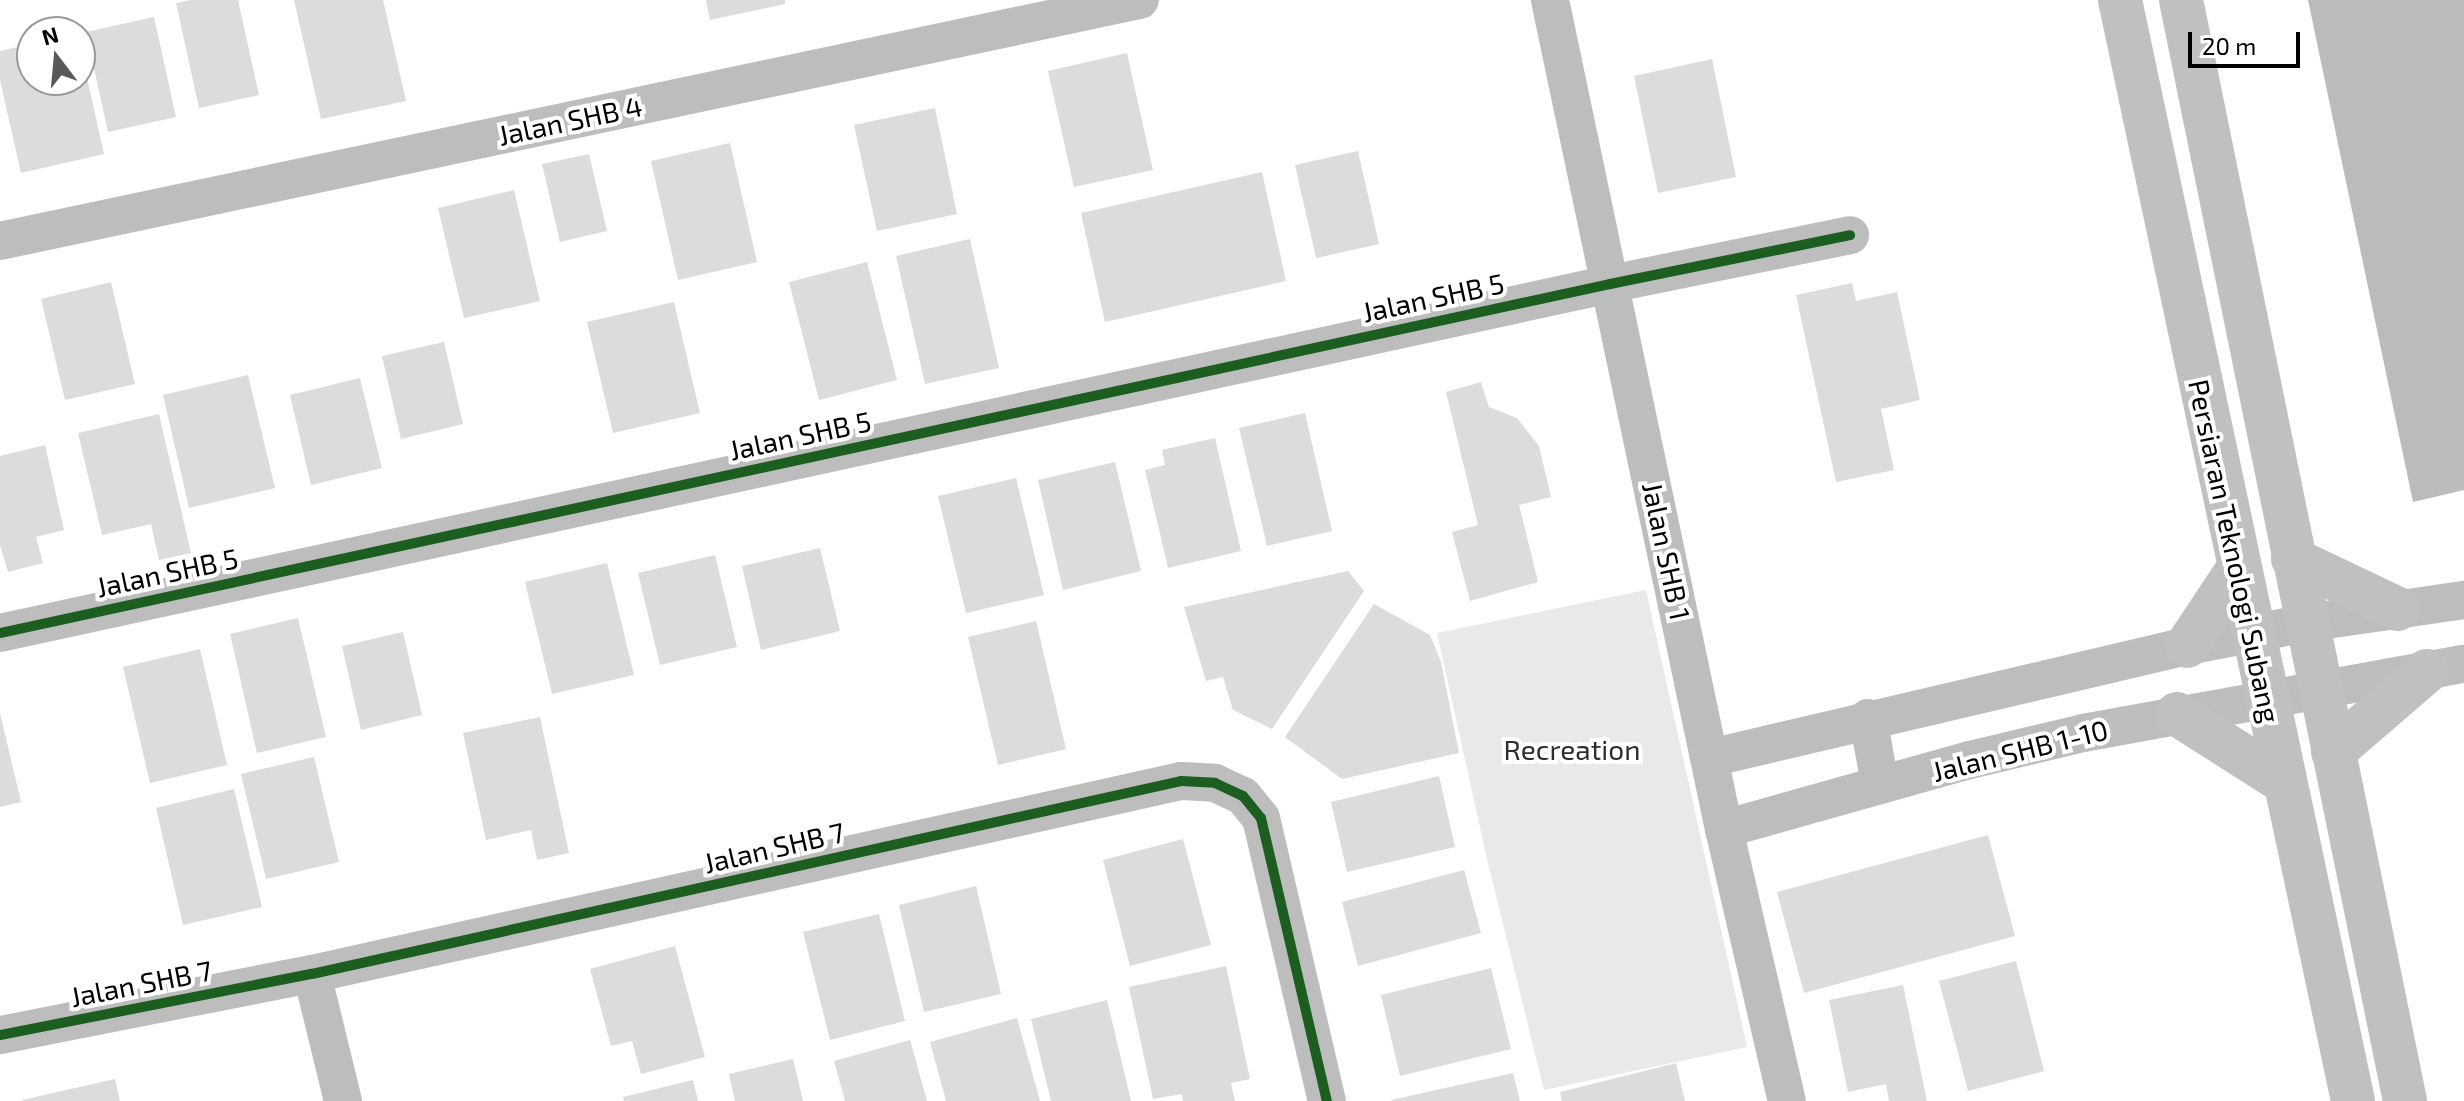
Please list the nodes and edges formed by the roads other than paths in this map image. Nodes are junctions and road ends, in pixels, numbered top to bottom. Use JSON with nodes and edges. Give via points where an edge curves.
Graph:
{"nodes":[{"id":1,"x":1140,"y":0,"type":"edge"},
{"id":2,"x":1550,"y":0,"type":"edge"},
{"id":3,"x":2120,"y":0,"type":"edge"},
{"id":4,"x":2181,"y":0,"type":"edge"},
{"id":5,"x":1850,"y":235,"type":"dead end"},
{"id":6,"x":0,"y":241,"type":"edge"},
{"id":7,"x":1610,"y":284,"type":"junction"},
{"id":8,"x":2293,"y":559,"type":"junction"},
{"id":9,"x":2238,"y":569,"type":"junction"},
{"id":10,"x":2464,"y":600,"type":"edge"},
{"id":11,"x":2398,"y":609,"type":"junction"},
{"id":12,"x":2306,"y":623,"type":"junction"},
{"id":13,"x":0,"y":633,"type":"edge"},
{"id":14,"x":2251,"y":633,"type":"junction"},
{"id":15,"x":2187,"y":646,"type":"junction"},
{"id":16,"x":2446,"y":668,"type":"edge"},
{"id":17,"x":2069,"y":675,"type":"junction"},
{"id":18,"x":2321,"y":691,"type":"junction"},
{"id":19,"x":2266,"y":699,"type":"junction"},
{"id":20,"x":2177,"y":714,"type":"junction"},
{"id":21,"x":1868,"y":718,"type":"junction"},
{"id":22,"x":2083,"y":733,"type":"junction"},
{"id":23,"x":2333,"y":752,"type":"junction"},
{"id":24,"x":1710,"y":758,"type":"junction"},
{"id":25,"x":2284,"y":782,"type":"junction"},
{"id":26,"x":1880,"y":784,"type":"junction"},
{"id":27,"x":1724,"y":829,"type":"junction"},
{"id":28,"x":312,"y":974,"type":"junction"},
{"id":29,"x":0,"y":1035,"type":"edge"},
{"id":30,"x":343,"y":1101,"type":"edge"},
{"id":31,"x":1327,"y":1101,"type":"edge"},
{"id":32,"x":1787,"y":1101,"type":"edge"},
{"id":33,"x":2353,"y":1101,"type":"edge"},
{"id":34,"x":2405,"y":1101,"type":"edge"}],
"edges":[{"from":1,"to":6,"type":"street","name":"Jalan SHB 4"},
{"from":2,"to":7,"type":"street","name":"Jalan SHB 1"},
{"from":3,"to":9,"type":"main road","name":"Persiaran Teknologi Subang"},
{"from":4,"to":8,"type":"main road","name":"Persiaran Teknologi Subang"},
{"from":5,"to":7,"type":"street","name":"Jalan SHB 5"},
{"from":7,"to":13,"type":"street","name":"Jalan SHB 5"},
{"from":7,"to":24,"type":"street","name":"Jalan SHB 1"},
{"from":8,"to":11,"type":"main road"},
{"from":8,"to":12,"type":"main road","name":"Persiaran Teknologi Subang"},
{"from":9,"to":14,"type":"main road","name":"Persiaran Teknologi Subang"},
{"from":9,"to":15,"type":"main road"},
{"from":10,"to":11,"type":"street"},
{"from":11,"to":12,"type":"street"},
{"from":12,"to":14,"type":"street"},
{"from":12,"to":18,"type":"main road","name":"Persiaran Teknologi Subang"},
{"from":14,"to":15,"type":"street"},
{"from":14,"to":19,"type":"main road","name":"Persiaran Teknologi Subang"},
{"from":15,"to":17,"type":"street"},
{"from":16,"to":18,"type":"street","name":"Jalan SHB 1-10"},
{"from":16,"to":23,"type":"main road"},
{"from":17,"to":21,"type":"street"},
{"from":17,"to":22,"type":"street"},
{"from":18,"to":19,"type":"street","name":"Jalan SHB 1-10"},
{"from":18,"to":23,"type":"main road","name":"Persiaran Teknologi Subang"},
{"from":19,"to":20,"type":"street","name":"Jalan SHB 1-10"},
{"from":19,"to":25,"type":"main road","name":"Persiaran Teknologi Subang"},
{"from":20,"to":22,"type":"street","name":"Jalan SHB 1-10"},
{"from":20,"to":25,"type":"main road"},
{"from":21,"to":24,"type":"street"},
{"from":21,"to":26,"type":"street"},
{"from":22,"to":26,"type":"street","name":"Jalan SHB 1-10"},
{"from":23,"to":34,"type":"main road","name":"Persiaran Teknologi Subang"},
{"from":24,"to":27,"type":"street","name":"Jalan SHB 1"},
{"from":25,"to":33,"type":"main road","name":"Persiaran Teknologi Subang"},
{"from":26,"to":27,"type":"street","name":"Jalan SHB 1-10"},
{"from":27,"to":32,"type":"street","name":"Jalan SHB 1"},
{"from":28,"to":29,"type":"street","name":"Jalan SHB 7"},
{"from":28,"to":30,"type":"street"},
{"from":28,"to":31,"type":"street","name":"Jalan SHB 7","via":[[1181,781],[1215,783],[1243,796],[1261,818]]}]}
